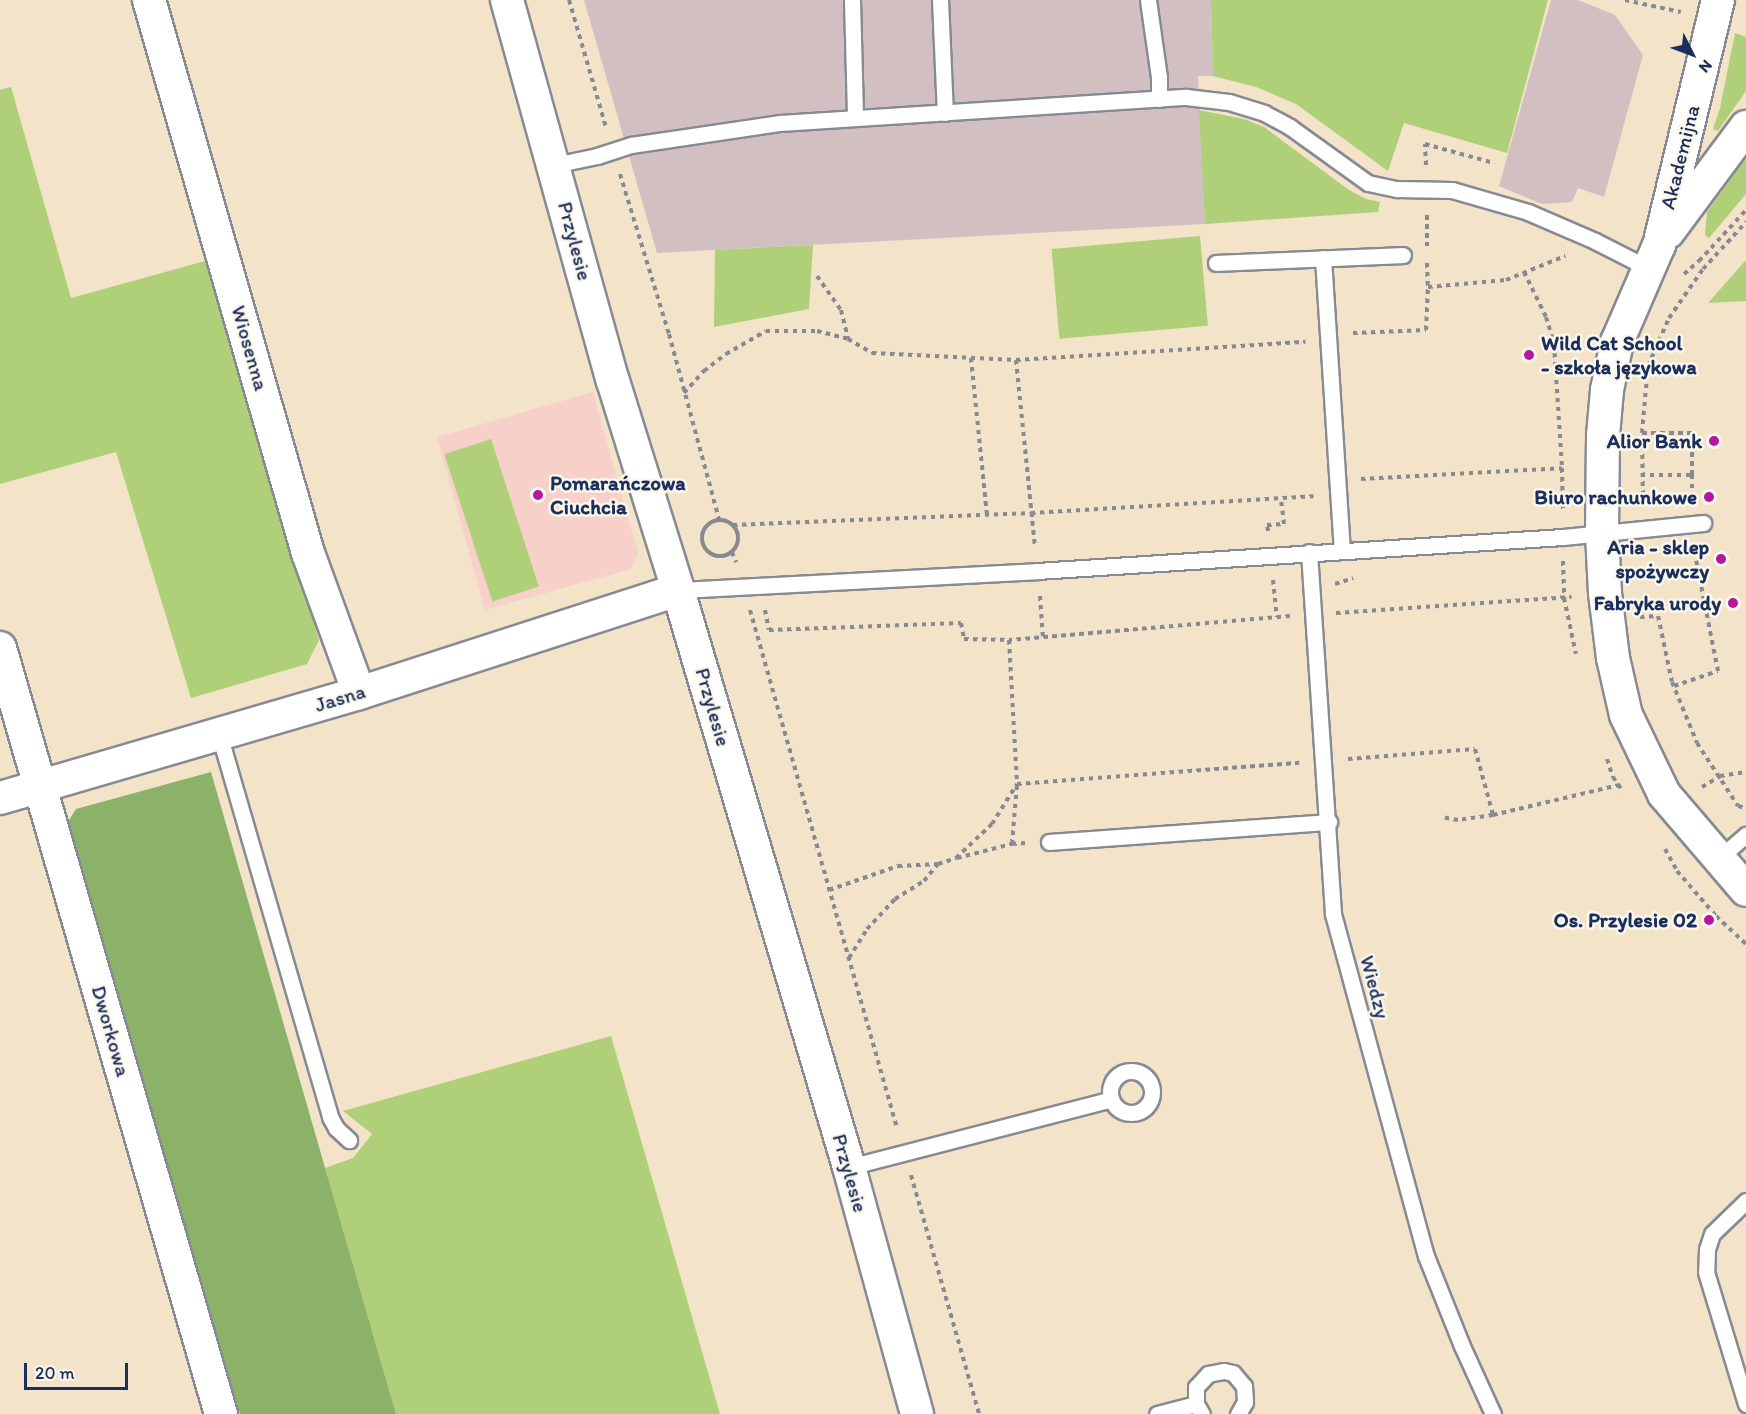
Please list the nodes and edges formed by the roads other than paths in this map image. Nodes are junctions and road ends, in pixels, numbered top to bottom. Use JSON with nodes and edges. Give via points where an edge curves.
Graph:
{"nodes":[{"id":1,"x":149,"y":0,"type":"edge"},
{"id":2,"x":507,"y":0,"type":"edge"},
{"id":3,"x":852,"y":0,"type":"edge"},
{"id":4,"x":940,"y":0,"type":"edge"},
{"id":5,"x":1148,"y":0,"type":"edge"},
{"id":6,"x":1716,"y":10,"type":"edge"},
{"id":7,"x":1159,"y":99,"type":"junction"},
{"id":8,"x":945,"y":113,"type":"junction"},
{"id":9,"x":855,"y":118,"type":"junction"},
{"id":10,"x":1746,"y":127,"type":"edge"},
{"id":11,"x":554,"y":165,"type":"junction"},
{"id":12,"x":1403,"y":255,"type":"dead end"},
{"id":13,"x":1654,"y":256,"type":"junction"},
{"id":14,"x":1323,"y":258,"type":"junction"},
{"id":15,"x":1216,"y":263,"type":"dead end"},
{"id":16,"x":1703,"y":523,"type":"dead end"},
{"id":17,"x":1602,"y":534,"type":"junction"},
{"id":18,"x":1342,"y":550,"type":"junction"},
{"id":19,"x":1309,"y":552,"type":"junction"},
{"id":20,"x":678,"y":590,"type":"junction"},
{"id":21,"x":0,"y":648,"type":"edge"},
{"id":22,"x":359,"y":693,"type":"junction"},
{"id":23,"x":219,"y":734,"type":"junction"},
{"id":24,"x":41,"y":786,"type":"junction"},
{"id":25,"x":0,"y":798,"type":"edge"},
{"id":26,"x":1329,"y":822,"type":"junction"},
{"id":27,"x":1746,"y":835,"type":"edge"},
{"id":28,"x":1049,"y":842,"type":"road end"},
{"id":29,"x":1718,"y":859,"type":"junction"},
{"id":30,"x":1746,"y":890,"type":"edge"},
{"id":31,"x":1111,"y":1099,"type":"dead end"},
{"id":32,"x":349,"y":1140,"type":"dead end"},
{"id":33,"x":849,"y":1167,"type":"junction"},
{"id":34,"x":1746,"y":1201,"type":"edge"},
{"id":35,"x":1746,"y":1404,"type":"edge"},
{"id":36,"x":1199,"y":1409,"type":"edge"},
{"id":37,"x":221,"y":1414,"type":"edge"},
{"id":38,"x":917,"y":1414,"type":"edge"},
{"id":39,"x":1157,"y":1414,"type":"edge"},
{"id":40,"x":1238,"y":1414,"type":"edge"},
{"id":41,"x":1493,"y":1414,"type":"edge"}],
"edges":[{"from":1,"to":22,"type":"street","name":"Wiosenna","via":[[309,553]]},
{"from":2,"to":11,"type":"street","name":"Przylesie"},
{"from":3,"to":9,"type":"lane"},
{"from":4,"to":8,"type":"lane"},
{"from":5,"to":7,"type":"lane","via":[[1160,76]]},
{"from":6,"to":13,"type":"street","name":"Akademijna"},
{"from":7,"to":8,"type":"lane"},
{"from":7,"to":13,"type":"lane","via":[[1186,97],[1228,102],[1264,113],[1368,183],[1396,189],[1452,190],[1528,212],[1595,241]]},
{"from":8,"to":9,"type":"lane"},
{"from":9,"to":11,"type":"lane","via":[[780,123],[631,145]]},
{"from":10,"to":13,"type":"street","name":"Akademijna"},
{"from":11,"to":20,"type":"street","name":"Przylesie","via":[[613,381]]},
{"from":12,"to":14,"type":"lane"},
{"from":13,"to":17,"type":"street","name":"Akademijna","via":[[1617,342],[1607,390]]},
{"from":14,"to":15,"type":"lane"},
{"from":14,"to":18,"type":"lane"},
{"from":16,"to":17,"type":"lane"},
{"from":17,"to":18,"type":"lane"},
{"from":17,"to":29,"type":"street","name":"Akademijna","via":[[1605,593],[1618,687],[1626,715],[1664,794]]},
{"from":18,"to":19,"type":"lane"},
{"from":19,"to":20,"type":"lane"},
{"from":19,"to":26,"type":"lane","name":"Wiedzy"},
{"from":20,"to":22,"type":"street","name":"Jasna"},
{"from":20,"to":33,"type":"street","name":"Przylesie"},
{"from":21,"to":24,"type":"street","name":"Dworkowa"},
{"from":22,"to":23,"type":"street","name":"Jasna"},
{"from":23,"to":24,"type":"street","name":"Jasna"},
{"from":23,"to":32,"type":"lane","via":[[330,1117]]},
{"from":24,"to":25,"type":"street","name":"Jasna"},
{"from":24,"to":37,"type":"street","name":"Dworkowa"},
{"from":26,"to":28,"type":"lane"},
{"from":26,"to":41,"type":"lane","name":"Wiedzy","via":[[1333,914],[1426,1256]]},
{"from":27,"to":29,"type":"lane"},
{"from":29,"to":30,"type":"street","name":"Akademijna"},
{"from":31,"to":33,"type":"lane"},
{"from":33,"to":38,"type":"street","name":"Przylesie"},
{"from":34,"to":35,"type":"lane","via":[[1712,1234],[1706,1272]]},
{"from":36,"to":39,"type":"lane"},
{"from":36,"to":40,"type":"lane","via":[[1196,1387],[1200,1379],[1224,1371],[1233,1373],[1244,1386],[1245,1402]]}]}
